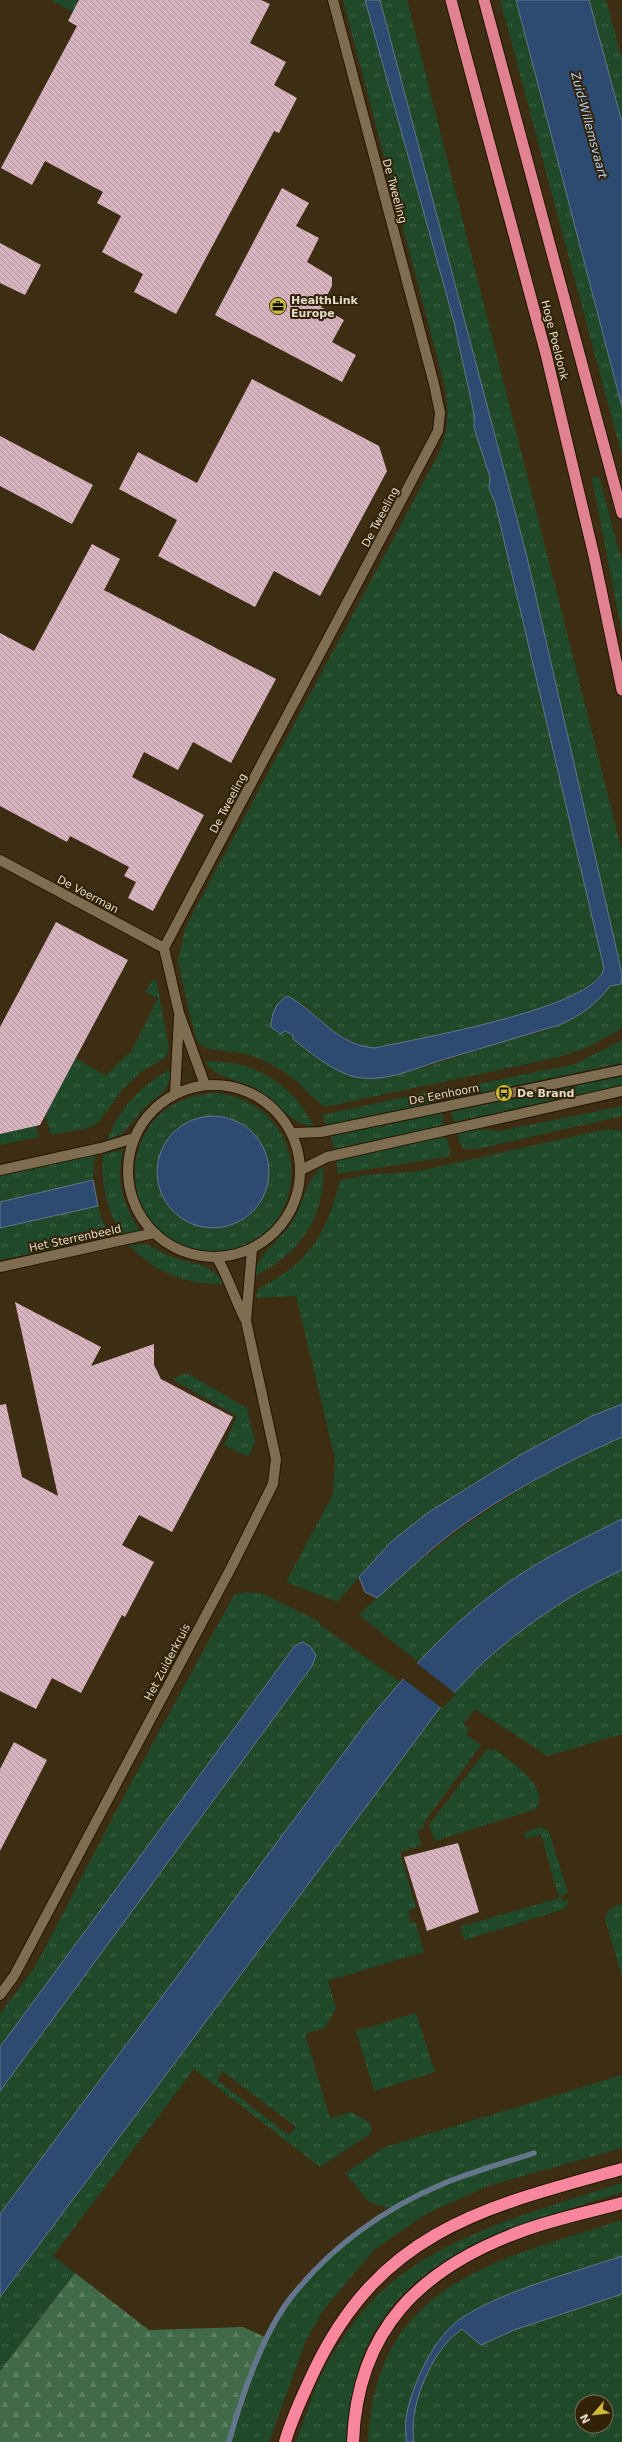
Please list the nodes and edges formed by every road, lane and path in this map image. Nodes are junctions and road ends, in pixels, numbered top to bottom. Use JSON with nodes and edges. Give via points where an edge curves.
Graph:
{"nodes":[{"id":1,"x":333,"y":0,"type":"edge"},
{"id":2,"x":451,"y":0,"type":"edge"},
{"id":3,"x":484,"y":0,"type":"edge"},
{"id":4,"x":622,"y":513,"type":"edge"},
{"id":5,"x":622,"y":690,"type":"edge"},
{"id":6,"x":0,"y":860,"type":"edge"},
{"id":7,"x":164,"y":948,"type":"junction"},
{"id":8,"x":179,"y":1013,"type":"junction"},
{"id":9,"x":622,"y":1070,"type":"edge"},
{"id":10,"x":205,"y":1085,"type":"junction"},
{"id":11,"x":622,"y":1091,"type":"edge"},
{"id":12,"x":175,"y":1093,"type":"junction"},
{"id":13,"x":294,"y":1133,"type":"junction"},
{"id":14,"x":134,"y":1138,"type":"junction"},
{"id":15,"x":302,"y":1169,"type":"junction"},
{"id":16,"x":0,"y":1170,"type":"edge"},
{"id":17,"x":154,"y":1233,"type":"junction"},
{"id":18,"x":252,"y":1249,"type":"junction"},
{"id":19,"x":216,"y":1258,"type":"junction"},
{"id":20,"x":0,"y":1267,"type":"edge"},
{"id":21,"x":246,"y":1321,"type":"junction"},
{"id":22,"x":0,"y":1995,"type":"edge"},
{"id":23,"x":622,"y":2169,"type":"edge"},
{"id":24,"x":622,"y":2203,"type":"edge"},
{"id":25,"x":285,"y":2442,"type":"edge"},
{"id":26,"x":353,"y":2442,"type":"edge"}],
"edges":[{"from":1,"to":7,"type":"street","name":"De Tweeling","via":[[434,384],[440,413],[438,431]]},
{"from":2,"to":5,"type":"highway","name":"Hoge Poeldonk","via":[[546,354],[594,556]]},
{"from":3,"to":4,"type":"highway","name":"Hoge Poeldonk"},
{"from":6,"to":7,"type":"street","name":"De Voerman"},
{"from":7,"to":8,"type":"street"},
{"from":8,"to":10,"type":"street"},
{"from":8,"to":12,"type":"street"},
{"from":9,"to":13,"type":"street","name":"De Eenhoorn","via":[[321,1132]]},
{"from":10,"to":12,"type":"street"},
{"from":10,"to":13,"type":"street","via":[[218,1085],[247,1092],[271,1108]]},
{"from":11,"to":15,"type":"street","via":[[327,1157]]},
{"from":12,"to":14,"type":"street","via":[[157,1105],[145,1118]]},
{"from":13,"to":15,"type":"street","via":[[300,1149]]},
{"from":14,"to":16,"type":"street","via":[[101,1148]]},
{"from":14,"to":17,"type":"street","via":[[128,1166],[129,1181],[141,1216]]},
{"from":15,"to":18,"type":"street","via":[[298,1192],[282,1226]]},
{"from":17,"to":19,"type":"street","via":[[181,1251]]},
{"from":17,"to":20,"type":"street","name":"Het Sterrenbeeld"},
{"from":18,"to":19,"type":"street"},
{"from":18,"to":21,"type":"street","name":"Het Zuiderkruis"},
{"from":19,"to":21,"type":"street","name":"Het Zuiderkruis","via":[[227,1274]]},
{"from":21,"to":22,"type":"street","name":"Het Zuiderkruis","via":[[276,1459],[273,1484],[14,1976]]},
{"from":23,"to":25,"type":"highway","via":[[519,2198],[458,2222],[394,2262],[362,2294],[339,2324],[302,2397]]},
{"from":24,"to":26,"type":"highway","via":[[524,2230],[480,2248],[443,2269],[414,2293],[392,2318],[376,2342],[361,2379],[354,2412]]}]}
